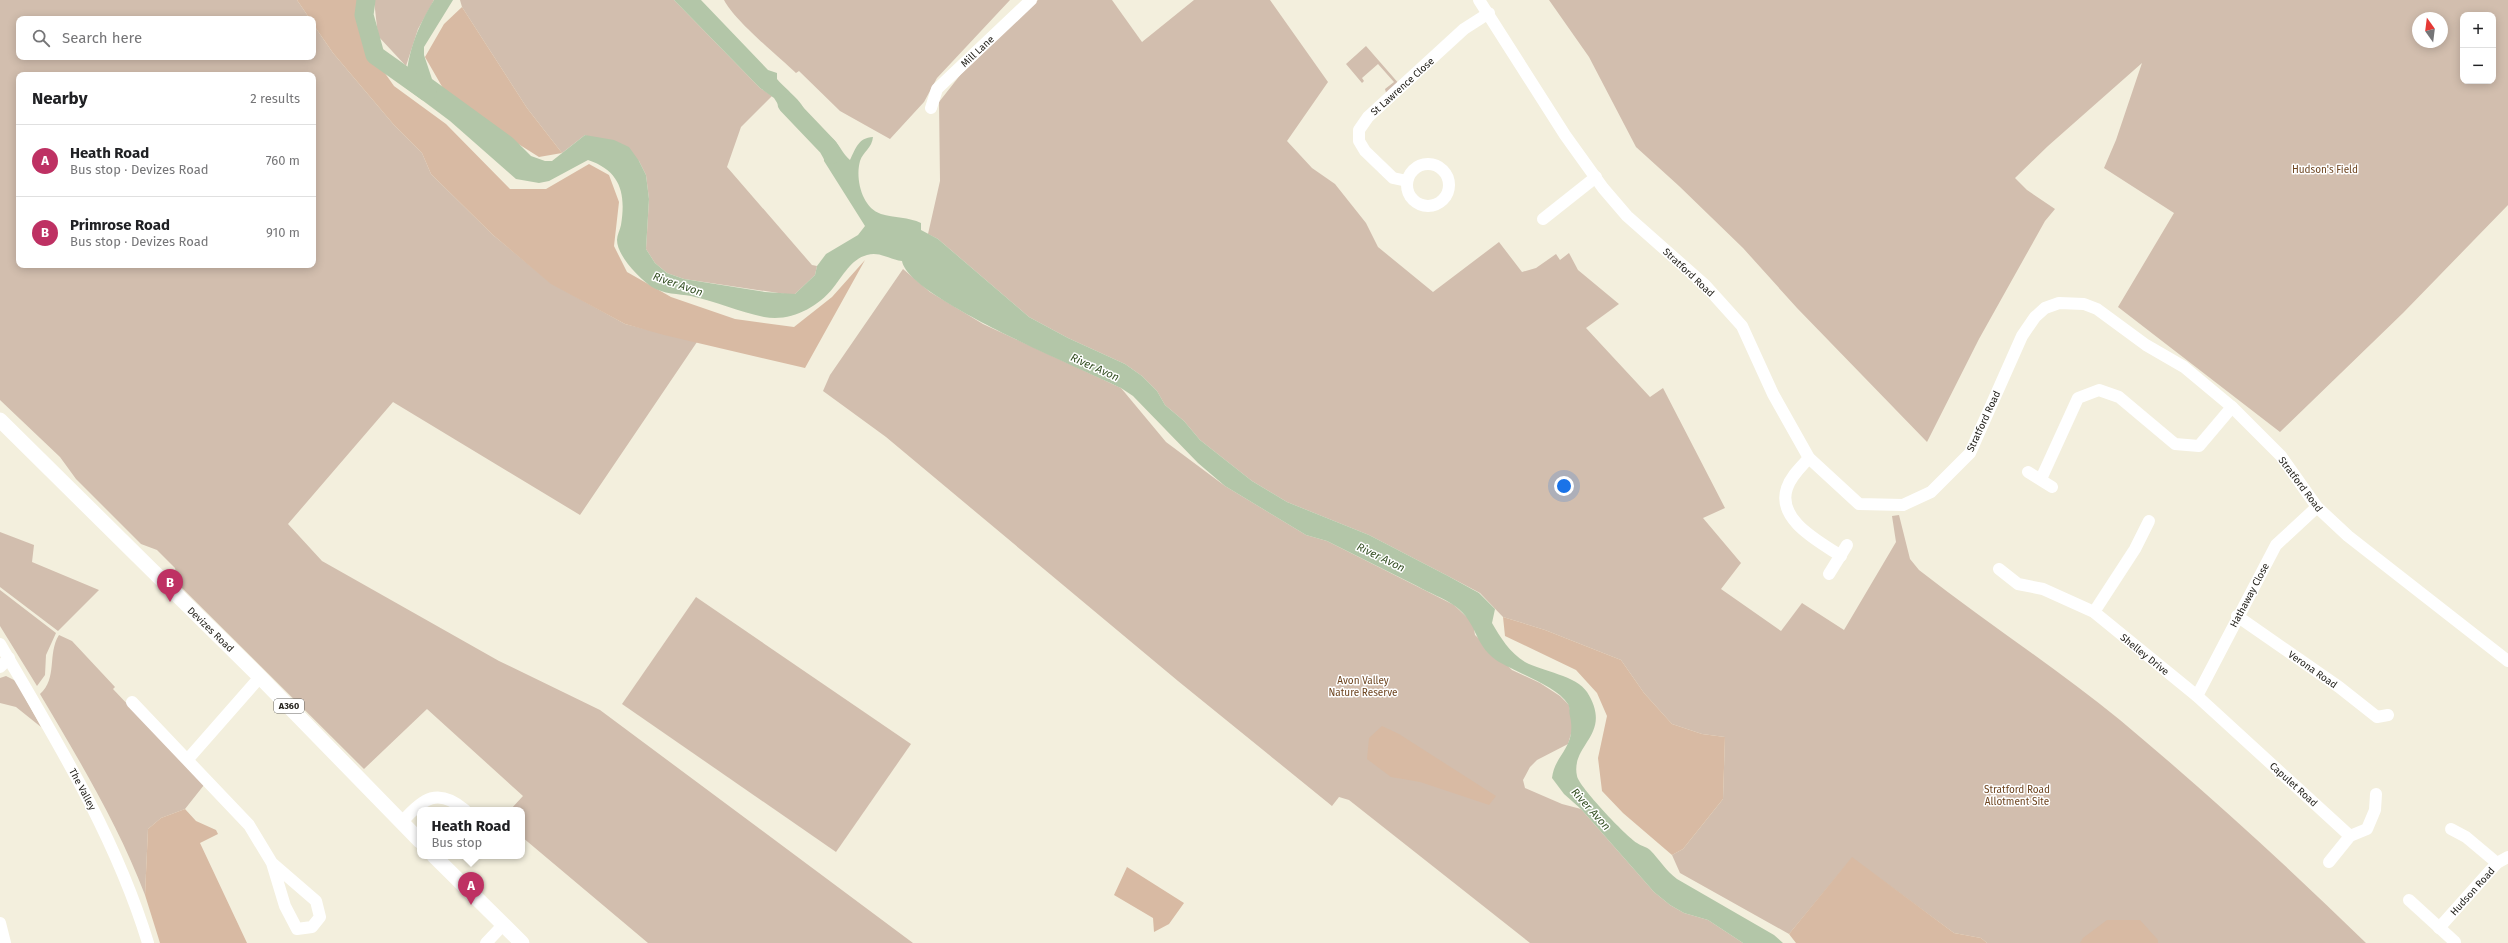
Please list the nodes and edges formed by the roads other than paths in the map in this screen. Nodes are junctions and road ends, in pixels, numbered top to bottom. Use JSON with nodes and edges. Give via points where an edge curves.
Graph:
{"nodes":[{"id":1,"x":1031,"y":0,"type":"edge"},
{"id":2,"x":1480,"y":0,"type":"edge"},
{"id":3,"x":1489,"y":13,"type":"junction"},
{"id":4,"x":931,"y":108,"type":"dead end"},
{"id":5,"x":1596,"y":177,"type":"junction"},
{"id":6,"x":1407,"y":181,"type":"dead end"},
{"id":7,"x":1543,"y":219,"type":"dead end"},
{"id":8,"x":2232,"y":407,"type":"junction"},
{"id":9,"x":0,"y":420,"type":"edge"},
{"id":10,"x":1809,"y":458,"type":"junction"},
{"id":11,"x":2028,"y":472,"type":"dead end"},
{"id":12,"x":2041,"y":479,"type":"junction"},
{"id":13,"x":2052,"y":487,"type":"dead end"},
{"id":14,"x":2317,"y":507,"type":"junction"},
{"id":15,"x":2149,"y":521,"type":"dead end"},
{"id":16,"x":1847,"y":545,"type":"dead end"},
{"id":17,"x":1841,"y":556,"type":"junction"},
{"id":18,"x":1999,"y":569,"type":"dead end"},
{"id":19,"x":1829,"y":574,"type":"dead end"},
{"id":20,"x":2094,"y":612,"type":"junction"},
{"id":21,"x":2238,"y":616,"type":"junction"},
{"id":22,"x":0,"y":644,"type":"edge"},
{"id":23,"x":9,"y":658,"type":"junction"},
{"id":24,"x":2508,"y":661,"type":"edge"},
{"id":25,"x":0,"y":667,"type":"edge"},
{"id":26,"x":260,"y":677,"type":"junction"},
{"id":27,"x":2197,"y":696,"type":"junction"},
{"id":28,"x":132,"y":702,"type":"dead end"},
{"id":29,"x":2388,"y":715,"type":"dead end"},
{"id":30,"x":188,"y":759,"type":"junction"},
{"id":31,"x":2376,"y":794,"type":"dead end"},
{"id":32,"x":417,"y":807,"type":"edge"},
{"id":33,"x":417,"y":807,"type":"edge"},
{"id":34,"x":461,"y":807,"type":"edge"},
{"id":35,"x":402,"y":822,"type":"junction"},
{"id":36,"x":2451,"y":829,"type":"dead end"},
{"id":37,"x":2350,"y":836,"type":"junction"},
{"id":38,"x":417,"y":838,"type":"edge"},
{"id":39,"x":2508,"y":857,"type":"edge"},
{"id":40,"x":437,"y":859,"type":"edge"},
{"id":41,"x":2329,"y":862,"type":"dead end"},
{"id":42,"x":272,"y":863,"type":"junction"},
{"id":43,"x":2497,"y":863,"type":"junction"},
{"id":44,"x":2409,"y":900,"type":"dead end"},
{"id":45,"x":0,"y":923,"type":"edge"},
{"id":46,"x":503,"y":925,"type":"junction"},
{"id":47,"x":2439,"y":928,"type":"junction"},
{"id":48,"x":2454,"y":942,"type":"dead end"},
{"id":49,"x":6,"y":943,"type":"edge"},
{"id":50,"x":148,"y":943,"type":"edge"},
{"id":51,"x":486,"y":943,"type":"edge"},
{"id":52,"x":522,"y":943,"type":"edge"}],
"edges":[{"from":1,"to":4,"type":"street","name":"Mill Lane","via":[[937,89]]},
{"from":2,"to":3,"type":"street","name":"Stratford Road"},
{"from":3,"to":5,"type":"street","name":"Stratford Road","via":[[1565,135]]},
{"from":3,"to":6,"type":"street","name":"St Lawrence Close","via":[[1458,34],[1368,117],[1359,130],[1359,141],[1366,152],[1393,178]]},
{"from":5,"to":7,"type":"street"},
{"from":5,"to":10,"type":"street","name":"Stratford Road","via":[[1627,216],[1705,285],[1742,326],[1773,394]]},
{"from":8,"to":10,"type":"street","name":"Stratford Road","via":[[2184,367],[2146,345],[2097,309],[2084,304],[2059,303],[2045,308],[2035,317],[2022,336],[1970,453],[1931,492],[1902,505],[1859,504]]},
{"from":8,"to":12,"type":"street","via":[[2199,446],[2175,444],[2119,397],[2099,390],[2078,398]]},
{"from":8,"to":14,"type":"street","name":"Stratford Road","via":[[2281,456]]},
{"from":9,"to":26,"type":"main road","name":"Devizes Road","number":"A360"},
{"from":10,"to":17,"type":"street","via":[[1793,475],[1786,489],[1787,510],[1802,530]]},
{"from":11,"to":12,"type":"street"},
{"from":12,"to":13,"type":"street"},
{"from":14,"to":21,"type":"street","name":"Hathaway Close","via":[[2276,544]]},
{"from":14,"to":24,"type":"street","name":"Stratford Road","via":[[2348,536]]},
{"from":15,"to":20,"type":"street","via":[[2135,549]]},
{"from":16,"to":17,"type":"street"},
{"from":17,"to":19,"type":"street"},
{"from":18,"to":20,"type":"street","name":"Shelley Drive","via":[[2018,584],[2043,588]]},
{"from":20,"to":27,"type":"street","name":"Shelley Drive"},
{"from":21,"to":27,"type":"street","name":"Hathaway Close"},
{"from":21,"to":29,"type":"street","name":"Verona Road","via":[[2377,717]]},
{"from":22,"to":23,"type":"street","name":"The Valley"},
{"from":23,"to":25,"type":"street"},
{"from":23,"to":50,"type":"street","name":"The Valley","via":[[94,810],[124,873]]},
{"from":26,"to":30,"type":"street"},
{"from":26,"to":35,"type":"main road","name":"Devizes Road","number":"A360"},
{"from":27,"to":37,"type":"street","name":"Capulet Road"},
{"from":28,"to":30,"type":"street"},
{"from":30,"to":42,"type":"street","via":[[249,825]]},
{"from":31,"to":37,"type":"street","via":[[2375,810],[2367,828]]},
{"from":32,"to":34,"type":"street","via":[[432,797],[441,796]]},
{"from":33,"to":35,"type":"street"},
{"from":35,"to":38,"type":"main road","name":"Devizes Road","number":"A360"},
{"from":36,"to":43,"type":"street","via":[[2466,837]]},
{"from":37,"to":41,"type":"street"},
{"from":39,"to":43,"type":"street","name":"Hudson Road"},
{"from":40,"to":46,"type":"main road"},
{"from":42,"to":42,"type":"street","via":[[285,906],[297,929],[312,927],[320,918],[316,901]]},
{"from":43,"to":47,"type":"street","name":"Hudson Road"},
{"from":44,"to":47,"type":"street"},
{"from":45,"to":49,"type":"street"},
{"from":46,"to":51,"type":"street"},
{"from":46,"to":52,"type":"main road"},
{"from":47,"to":48,"type":"street"}]}
